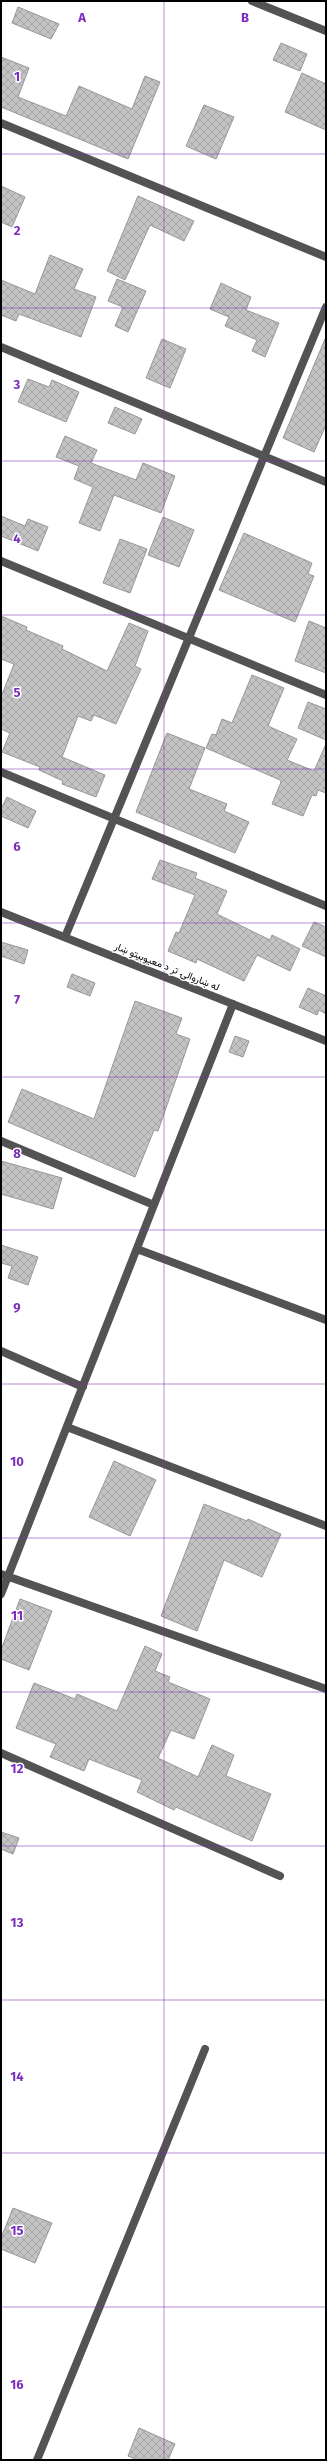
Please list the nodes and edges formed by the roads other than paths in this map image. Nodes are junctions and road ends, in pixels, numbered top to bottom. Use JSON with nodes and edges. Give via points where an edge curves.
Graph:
{"nodes":[{"id":1,"x":252,"y":1,"type":"edge"},
{"id":2,"x":326,"y":31,"type":"edge"},
{"id":3,"x":1,"y":123,"type":"edge"},
{"id":4,"x":326,"y":257,"type":"edge"},
{"id":5,"x":326,"y":307,"type":"edge"},
{"id":6,"x":1,"y":348,"type":"edge"},
{"id":7,"x":264,"y":456,"type":"junction"},
{"id":8,"x":326,"y":482,"type":"edge"},
{"id":9,"x":1,"y":561,"type":"edge"},
{"id":10,"x":189,"y":638,"type":"junction"},
{"id":11,"x":326,"y":695,"type":"edge"},
{"id":12,"x":1,"y":772,"type":"edge"},
{"id":13,"x":114,"y":819,"type":"junction"},
{"id":14,"x":326,"y":906,"type":"edge"},
{"id":15,"x":1,"y":912,"type":"edge"},
{"id":16,"x":65,"y":937,"type":"junction"},
{"id":17,"x":233,"y":1004,"type":"junction"},
{"id":18,"x":326,"y":1041,"type":"edge"},
{"id":19,"x":1,"y":1141,"type":"edge"},
{"id":20,"x":154,"y":1205,"type":"junction"},
{"id":21,"x":137,"y":1249,"type":"junction"},
{"id":22,"x":326,"y":1320,"type":"edge"},
{"id":23,"x":1,"y":1351,"type":"edge"},
{"id":24,"x":83,"y":1387,"type":"junction"},
{"id":25,"x":67,"y":1426,"type":"junction"},
{"id":26,"x":326,"y":1526,"type":"edge"},
{"id":27,"x":4,"y":1575,"type":"edge"},
{"id":28,"x":1,"y":1594,"type":"edge"},
{"id":29,"x":326,"y":1689,"type":"edge"},
{"id":30,"x":1,"y":1753,"type":"edge"},
{"id":31,"x":280,"y":1876,"type":"dead end"},
{"id":32,"x":205,"y":2049,"type":"dead end"},
{"id":33,"x":37,"y":2460,"type":"edge"}],
"edges":[{"from":1,"to":2,"type":"street"},
{"from":3,"to":4,"type":"street"},
{"from":5,"to":7,"type":"street"},
{"from":6,"to":7,"type":"street"},
{"from":7,"to":8,"type":"street"},
{"from":7,"to":10,"type":"street"},
{"from":9,"to":10,"type":"street"},
{"from":10,"to":11,"type":"street"},
{"from":10,"to":13,"type":"street"},
{"from":12,"to":13,"type":"street"},
{"from":13,"to":14,"type":"street"},
{"from":13,"to":16,"type":"street"},
{"from":15,"to":16,"type":"street","name":"له ښاروالۍ تر د معیوبیتو ښار"},
{"from":16,"to":17,"type":"street","name":"له ښاروالۍ تر د معیوبیتو ښار"},
{"from":17,"to":18,"type":"street","name":"له ښاروالۍ تر د معیوبیتو ښار"},
{"from":17,"to":20,"type":"street"},
{"from":19,"to":20,"type":"street"},
{"from":20,"to":21,"type":"street"},
{"from":21,"to":22,"type":"street"},
{"from":21,"to":24,"type":"street"},
{"from":23,"to":24,"type":"street"},
{"from":24,"to":25,"type":"street"},
{"from":25,"to":26,"type":"street"},
{"from":25,"to":27,"type":"street"},
{"from":27,"to":28,"type":"street"},
{"from":27,"to":29,"type":"street"},
{"from":30,"to":31,"type":"street"},
{"from":32,"to":33,"type":"street"}]}
